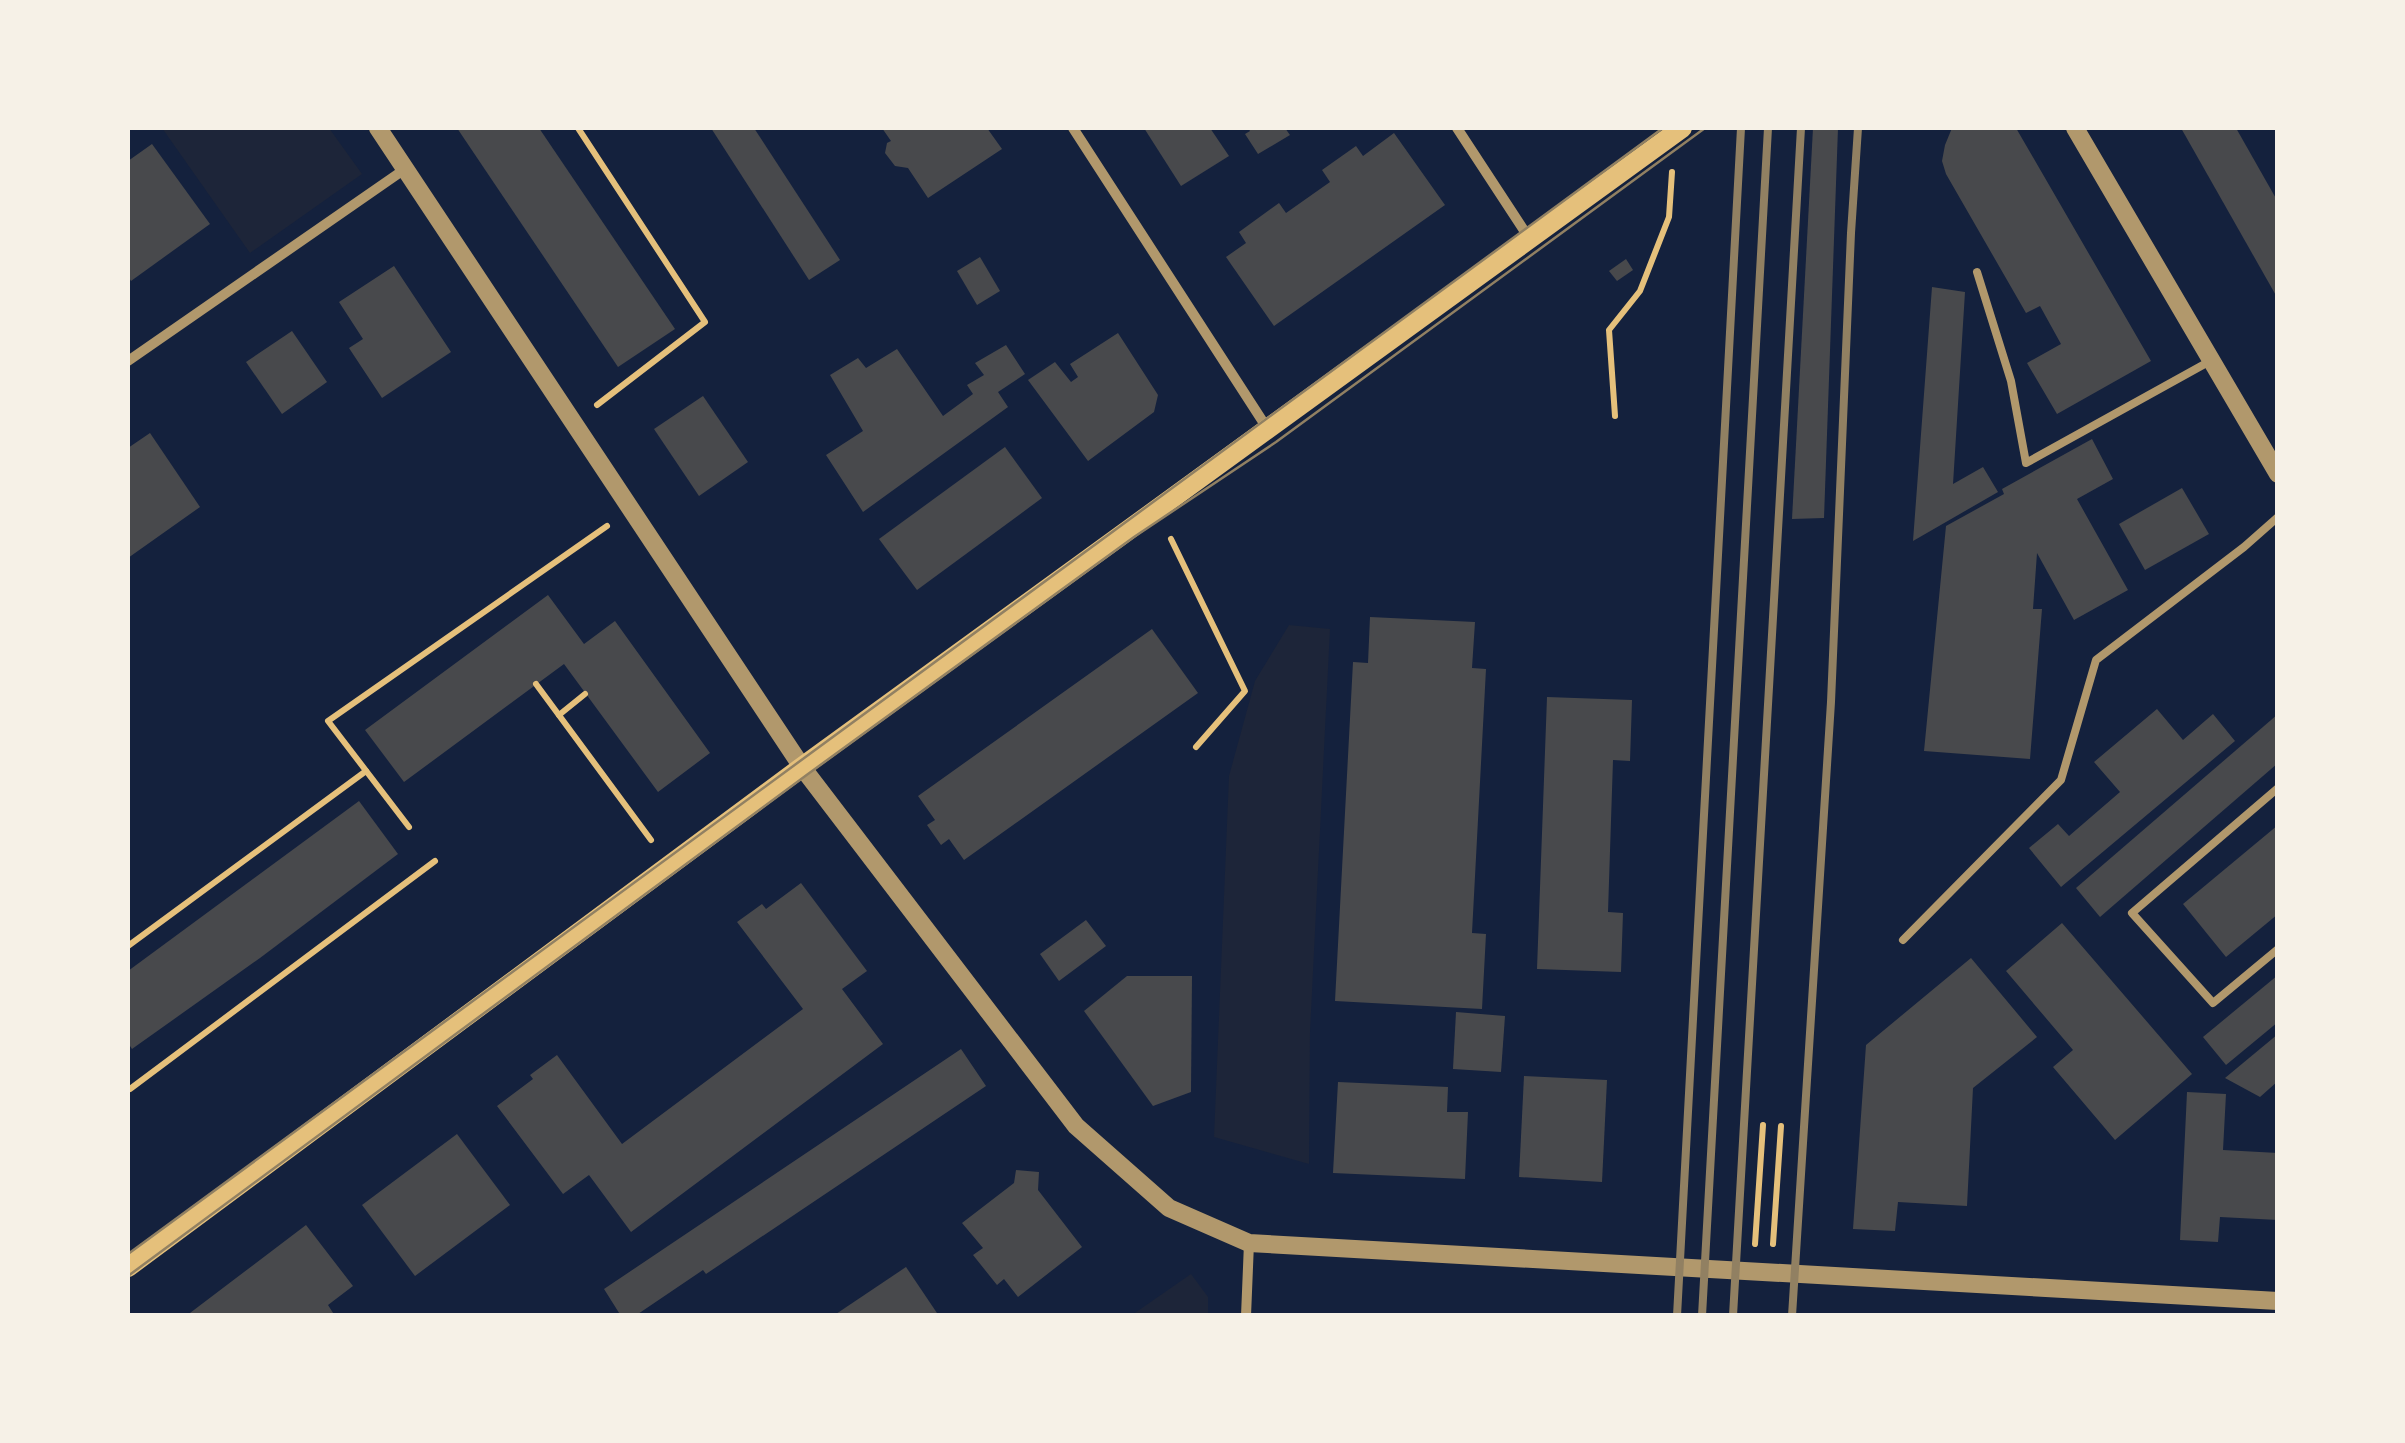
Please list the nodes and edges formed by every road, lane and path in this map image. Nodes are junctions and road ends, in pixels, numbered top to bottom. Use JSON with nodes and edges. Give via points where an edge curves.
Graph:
{"nodes":[{"id":1,"x":378,"y":128,"type":"edge"},
{"id":2,"x":578,"y":128,"type":"edge"},
{"id":3,"x":1073,"y":128,"type":"edge"},
{"id":4,"x":1457,"y":128,"type":"edge"},
{"id":5,"x":1682,"y":128,"type":"edge"},
{"id":6,"x":2075,"y":128,"type":"edge"},
{"id":7,"x":1656,"y":146,"type":"junction"},
{"id":8,"x":405,"y":168,"type":"junction"},
{"id":9,"x":1530,"y":239,"type":"junction"},
{"id":10,"x":1977,"y":272,"type":"dead end"},
{"id":11,"x":2212,"y":360,"type":"junction"},
{"id":12,"x":128,"y":361,"type":"edge"},
{"id":13,"x":1615,"y":416,"type":"dead end"},
{"id":14,"x":574,"y":423,"type":"junction"},
{"id":15,"x":1268,"y":429,"type":"junction"},
{"id":16,"x":2278,"y":474,"type":"edge"},
{"id":17,"x":631,"y":509,"type":"junction"},
{"id":18,"x":1154,"y":512,"type":"junction"},
{"id":19,"x":2278,"y":517,"type":"edge"},
{"id":20,"x":536,"y":684,"type":"dead end"},
{"id":21,"x":586,"y":694,"type":"dead end"},
{"id":22,"x":559,"y":715,"type":"junction"},
{"id":23,"x":1196,"y":747,"type":"dead end"},
{"id":24,"x":802,"y":767,"type":"junction"},
{"id":25,"x":366,"y":771,"type":"junction"},
{"id":26,"x":2278,"y":788,"type":"edge"},
{"id":27,"x":409,"y":827,"type":"dead end"},
{"id":28,"x":436,"y":860,"type":"dead end"},
{"id":29,"x":670,"y":865,"type":"junction"},
{"id":30,"x":1903,"y":940,"type":"dead end"},
{"id":31,"x":128,"y":946,"type":"edge"},
{"id":32,"x":2278,"y":949,"type":"edge"},
{"id":33,"x":130,"y":1088,"type":"dead end"},
{"id":34,"x":1764,"y":1125,"type":"dead end"},
{"id":35,"x":1781,"y":1126,"type":"dead end"},
{"id":36,"x":1776,"y":1208,"type":"dead end"},
{"id":37,"x":1757,"y":1221,"type":"dead end"},
{"id":38,"x":1249,"y":1243,"type":"junction"},
{"id":39,"x":128,"y":1267,"type":"edge"},
{"id":40,"x":2278,"y":1300,"type":"edge"},
{"id":41,"x":1246,"y":1316,"type":"edge"}],
"edges":[{"from":1,"to":8,"type":"street"},
{"from":2,"to":14,"type":"path","via":[[705,322]]},
{"from":3,"to":15,"type":"street"},
{"from":4,"to":9,"type":"street"},
{"from":5,"to":7,"type":"main road"},
{"from":6,"to":11,"type":"street"},
{"from":7,"to":9,"type":"main road"},
{"from":7,"to":13,"type":"path","via":[[1672,168],[1670,217],[1640,291],[1609,330]]},
{"from":8,"to":12,"type":"street"},
{"from":8,"to":14,"type":"street"},
{"from":9,"to":15,"type":"main road"},
{"from":10,"to":11,"type":"lane","via":[[2011,381],[2026,463]]},
{"from":11,"to":16,"type":"street"},
{"from":14,"to":17,"type":"street"},
{"from":15,"to":18,"type":"main road"},
{"from":17,"to":24,"type":"street"},
{"from":17,"to":25,"type":"path","via":[[328,720]]},
{"from":18,"to":23,"type":"path","via":[[1245,691]]},
{"from":18,"to":24,"type":"main road"},
{"from":19,"to":30,"type":"lane","via":[[2096,660],[2061,780]]},
{"from":20,"to":22,"type":"path"},
{"from":21,"to":22,"type":"path"},
{"from":22,"to":29,"type":"path"},
{"from":24,"to":29,"type":"main road"},
{"from":24,"to":38,"type":"street","via":[[1076,1126],[1169,1208]]},
{"from":25,"to":27,"type":"path"},
{"from":25,"to":31,"type":"path"},
{"from":26,"to":32,"type":"lane","via":[[2132,913],[2213,1004]]},
{"from":28,"to":33,"type":"path"},
{"from":29,"to":39,"type":"main road"},
{"from":34,"to":37,"type":"path"},
{"from":35,"to":36,"type":"path"},
{"from":38,"to":40,"type":"street"},
{"from":38,"to":41,"type":"street"}]}
